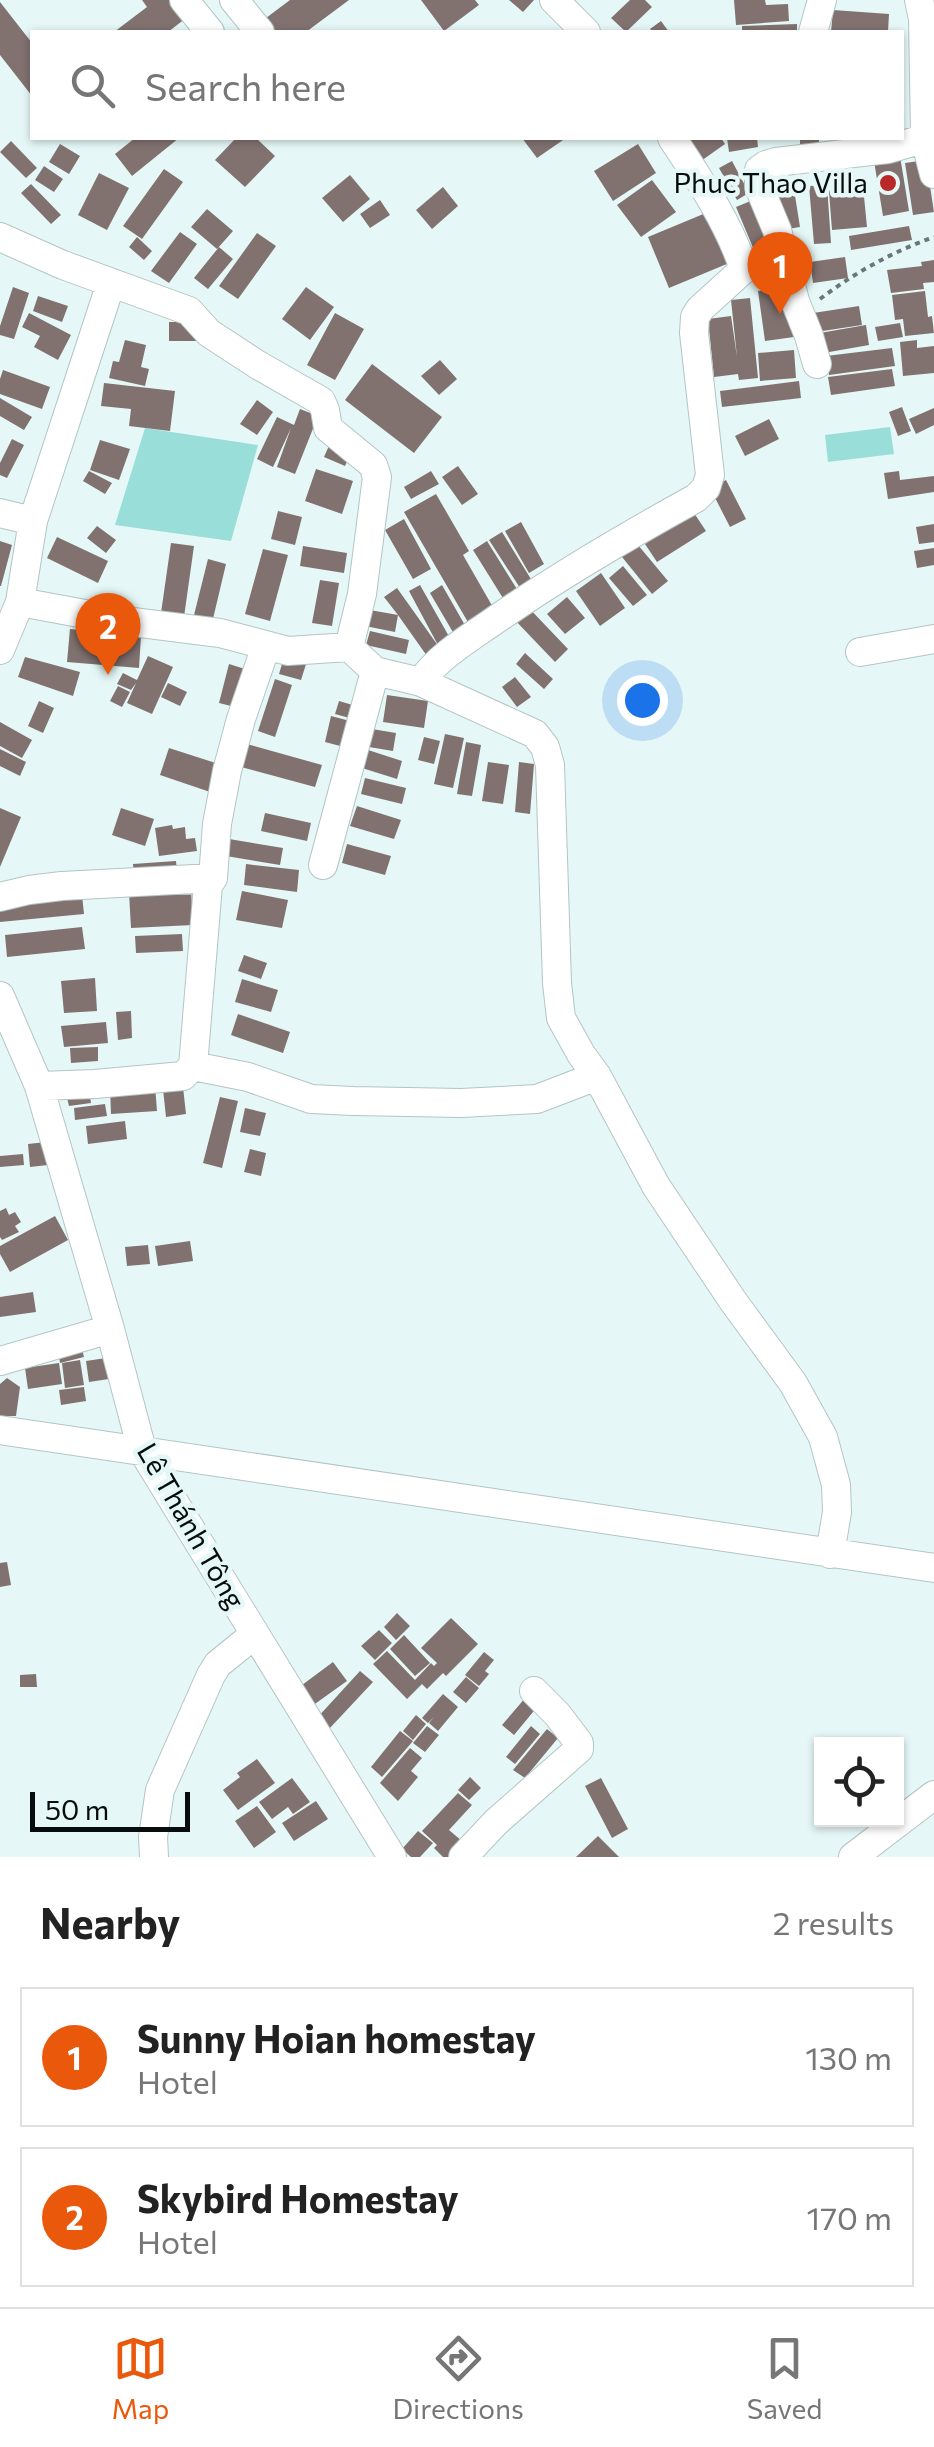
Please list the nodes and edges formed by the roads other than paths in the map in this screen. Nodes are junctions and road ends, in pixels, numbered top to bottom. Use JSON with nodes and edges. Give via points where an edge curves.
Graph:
{"nodes":[{"id":1,"x":184,"y":0,"type":"edge"},
{"id":2,"x":234,"y":0,"type":"edge"},
{"id":3,"x":554,"y":0,"type":"edge"},
{"id":4,"x":822,"y":0,"type":"edge"},
{"id":5,"x":920,"y":0,"type":"edge"},
{"id":6,"x":929,"y":28,"type":"edge"},
{"id":7,"x":208,"y":30,"type":"edge"},
{"id":8,"x":258,"y":30,"type":"edge"},
{"id":9,"x":584,"y":30,"type":"edge"},
{"id":10,"x":814,"y":30,"type":"edge"},
{"id":11,"x":930,"y":138,"type":"edge"},
{"id":12,"x":673,"y":140,"type":"edge"},
{"id":13,"x":934,"y":174,"type":"edge"},
{"id":14,"x":0,"y":237,"type":"edge"},
{"id":15,"x":784,"y":254,"type":"junction"},
{"id":16,"x":744,"y":268,"type":"junction"},
{"id":17,"x":111,"y":283,"type":"junction"},
{"id":18,"x":817,"y":364,"type":"dead end"},
{"id":19,"x":0,"y":513,"type":"edge"},
{"id":20,"x":33,"y":521,"type":"junction"},
{"id":21,"x":20,"y":602,"type":"junction"},
{"id":22,"x":934,"y":639,"type":"edge"},
{"id":23,"x":266,"y":646,"type":"junction"},
{"id":24,"x":349,"y":647,"type":"junction"},
{"id":25,"x":0,"y":650,"type":"edge"},
{"id":26,"x":860,"y":652,"type":"dead end"},
{"id":27,"x":374,"y":671,"type":"junction"},
{"id":28,"x":421,"y":682,"type":"junction"},
{"id":29,"x":323,"y":866,"type":"dead end"},
{"id":30,"x":213,"y":878,"type":"junction"},
{"id":31,"x":0,"y":897,"type":"edge"},
{"id":32,"x":4,"y":1014,"type":"edge"},
{"id":33,"x":193,"y":1066,"type":"junction"},
{"id":34,"x":597,"y":1076,"type":"junction"},
{"id":35,"x":39,"y":1086,"type":"junction"},
{"id":36,"x":110,"y":1329,"type":"junction"},
{"id":37,"x":0,"y":1361,"type":"edge"},
{"id":38,"x":0,"y":1430,"type":"edge"},
{"id":39,"x":142,"y":1450,"type":"junction"},
{"id":40,"x":832,"y":1541,"type":"junction"},
{"id":41,"x":934,"y":1568,"type":"edge"},
{"id":42,"x":255,"y":1634,"type":"junction"},
{"id":43,"x":534,"y":1691,"type":"dead end"},
{"id":44,"x":934,"y":1795,"type":"edge"},
{"id":45,"x":154,"y":1857,"type":"edge"},
{"id":46,"x":392,"y":1857,"type":"edge"},
{"id":47,"x":464,"y":1857,"type":"edge"},
{"id":48,"x":853,"y":1857,"type":"edge"}],
"edges":[{"from":1,"to":7,"type":"street"},
{"from":2,"to":8,"type":"street"},
{"from":3,"to":9,"type":"street"},
{"from":4,"to":10,"type":"street"},
{"from":5,"to":6,"type":"street"},
{"from":6,"to":11,"type":"street"},
{"from":11,"to":13,"type":"street"},
{"from":11,"to":15,"type":"street","via":[[759,170],[759,188]]},
{"from":12,"to":16,"type":"street"},
{"from":14,"to":17,"type":"street"},
{"from":15,"to":16,"type":"street"},
{"from":15,"to":18,"type":"street"},
{"from":16,"to":28,"type":"street","via":[[695,317],[706,488],[525,597]]},
{"from":17,"to":20,"type":"street"},
{"from":17,"to":24,"type":"street","via":[[189,311],[209,333],[316,397],[330,430],[374,465],[377,486]]},
{"from":19,"to":20,"type":"street"},
{"from":20,"to":21,"type":"street"},
{"from":21,"to":23,"type":"street"},
{"from":21,"to":25,"type":"street"},
{"from":22,"to":26,"type":"street"},
{"from":23,"to":24,"type":"street"},
{"from":23,"to":30,"type":"street","via":[[227,770]]},
{"from":24,"to":27,"type":"street"},
{"from":27,"to":28,"type":"street"},
{"from":27,"to":29,"type":"street"},
{"from":28,"to":34,"type":"street","via":[[535,734],[545,747],[561,1018]]},
{"from":30,"to":31,"type":"street","via":[[62,886]]},
{"from":30,"to":33,"type":"street"},
{"from":32,"to":35,"type":"street","name":"Lê Thánh Tông"},
{"from":33,"to":34,"type":"street","via":[[312,1100],[538,1099]]},
{"from":33,"to":35,"type":"street","via":[[183,1076]]},
{"from":34,"to":40,"type":"street","via":[[656,1186],[823,1437],[836,1484]]},
{"from":35,"to":36,"type":"street","name":"Lê Thánh Tông"},
{"from":36,"to":37,"type":"street"},
{"from":36,"to":39,"type":"street","name":"Lê Thánh Tông"},
{"from":38,"to":39,"type":"street"},
{"from":39,"to":40,"type":"street"},
{"from":39,"to":42,"type":"street","name":"Lê Thánh Tông"},
{"from":40,"to":41,"type":"street"},
{"from":42,"to":45,"type":"street","via":[[211,1674],[160,1790]]},
{"from":42,"to":46,"type":"street","name":"Lê Thánh Tông"},
{"from":43,"to":47,"type":"street","via":[[579,1749]]},
{"from":44,"to":48,"type":"street"}]}
